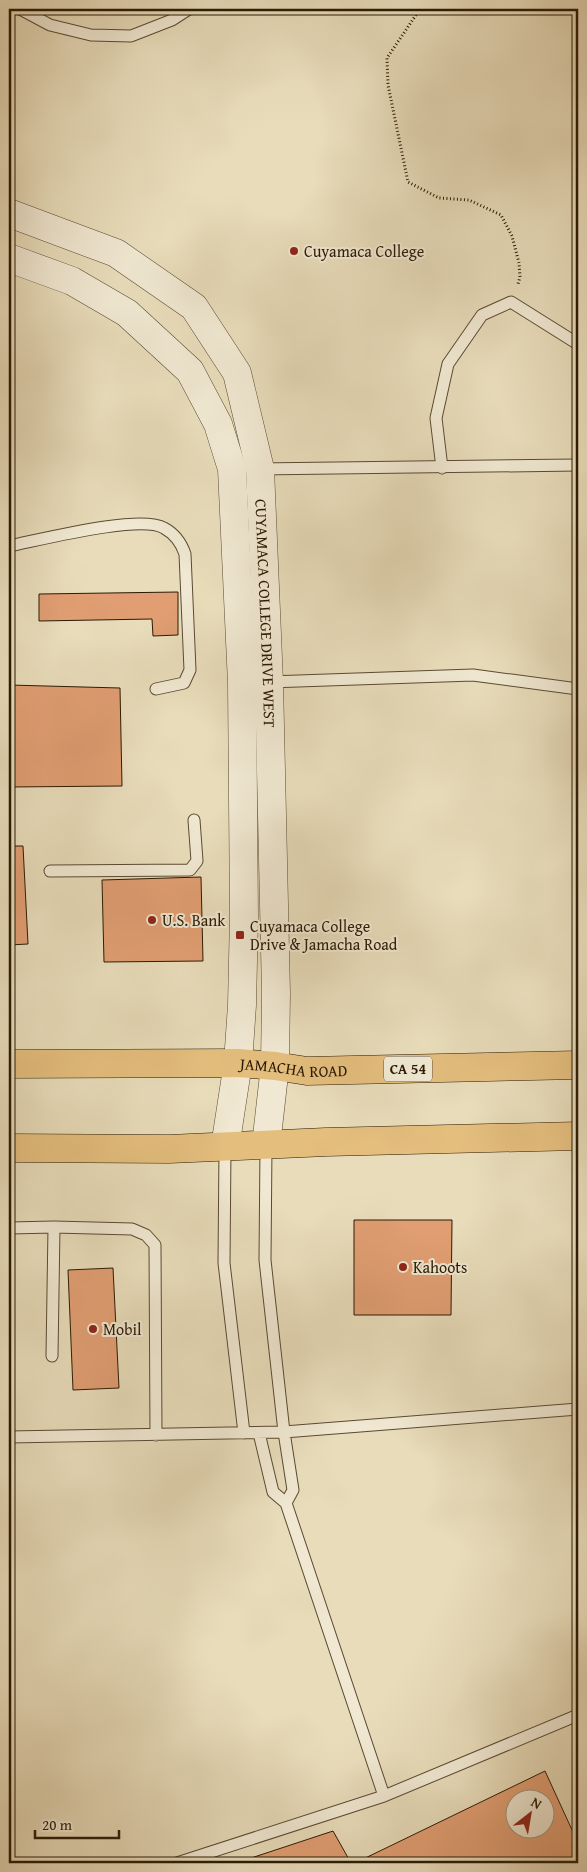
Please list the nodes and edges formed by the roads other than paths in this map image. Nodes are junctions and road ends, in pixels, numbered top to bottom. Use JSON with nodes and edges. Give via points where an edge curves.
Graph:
{"nodes":[{"id":1,"x":20,"y":9,"type":"edge"},
{"id":2,"x":189,"y":9,"type":"edge"},
{"id":3,"x":9,"y":213,"type":"edge"},
{"id":4,"x":9,"y":258,"type":"edge"},
{"id":5,"x":578,"y":344,"type":"edge"},
{"id":6,"x":578,"y":465,"type":"edge"},
{"id":7,"x":442,"y":468,"type":"junction"},
{"id":8,"x":246,"y":469,"type":"junction"},
{"id":9,"x":9,"y":546,"type":"edge"},
{"id":10,"x":255,"y":682,"type":"junction"},
{"id":11,"x":156,"y":689,"type":"dead end"},
{"id":12,"x":578,"y":689,"type":"edge"},
{"id":13,"x":194,"y":820,"type":"dead end"},
{"id":14,"x":50,"y":871,"type":"dead end"},
{"id":15,"x":238,"y":1063,"type":"junction"},
{"id":16,"x":9,"y":1064,"type":"edge"},
{"id":17,"x":578,"y":1065,"type":"edge"},
{"id":18,"x":275,"y":1066,"type":"junction"},
{"id":19,"x":578,"y":1136,"type":"edge"},
{"id":20,"x":266,"y":1145,"type":"junction"},
{"id":21,"x":225,"y":1147,"type":"junction"},
{"id":22,"x":9,"y":1148,"type":"edge"},
{"id":23,"x":54,"y":1227,"type":"junction"},
{"id":24,"x":9,"y":1228,"type":"edge"},
{"id":25,"x":52,"y":1356,"type":"dead end"},
{"id":26,"x":578,"y":1409,"type":"edge"},
{"id":27,"x":284,"y":1432,"type":"junction"},
{"id":28,"x":244,"y":1433,"type":"junction"},
{"id":29,"x":259,"y":1433,"type":"junction"},
{"id":30,"x":156,"y":1435,"type":"junction"},
{"id":31,"x":9,"y":1437,"type":"edge"},
{"id":32,"x":286,"y":1503,"type":"junction"},
{"id":33,"x":578,"y":1715,"type":"edge"},
{"id":34,"x":384,"y":1796,"type":"junction"},
{"id":35,"x":177,"y":1863,"type":"edge"}],
"edges":[{"from":1,"to":2,"type":"lane","via":[[50,25],[91,36],[131,36],[172,20]]},
{"from":3,"to":8,"type":"street","name":"CUYAMACA COLLEGE DRIVE WEST","via":[[116,253],[194,307],[237,373]]},
{"from":4,"to":8,"type":"street","name":"CUYAMACA COLLEGE DRIVE WEST","via":[[72,280],[127,312],[190,371]]},
{"from":5,"to":7,"type":"lane","via":[[511,302],[482,315],[448,364],[436,418]]},
{"from":6,"to":7,"type":"lane"},
{"from":7,"to":8,"type":"lane"},
{"from":8,"to":10,"type":"street","name":"CUYAMACA COLLEGE DRIVE WEST"},
{"from":9,"to":11,"type":"lane","via":[[144,523],[163,527],[180,541],[185,554],[190,670],[184,683]]},
{"from":10,"to":12,"type":"lane","via":[[473,675]]},
{"from":10,"to":15,"type":"street","name":"CUYAMACA COLLEGE DRIVE WEST"},
{"from":10,"to":18,"type":"street","name":"CUYAMACA COLLEGE DRIVE WEST","via":[[276,993]]},
{"from":13,"to":14,"type":"lane","via":[[197,861],[190,870]]},
{"from":15,"to":16,"type":"main road","name":"JAMACHA ROAD","number":"CA 54"},
{"from":15,"to":18,"type":"main road","name":"JAMACHA ROAD","number":"CA 54"},
{"from":15,"to":21,"type":"street","name":"CUYAMACA COLLEGE DRIVE WEST"},
{"from":17,"to":18,"type":"main road","name":"JAMACHA ROAD","number":"CA 54","via":[[307,1071]]},
{"from":18,"to":20,"type":"street","name":"CUYAMACA COLLEGE DRIVE WEST"},
{"from":19,"to":20,"type":"main road"},
{"from":20,"to":21,"type":"main road"},
{"from":20,"to":27,"type":"lane","via":[[265,1260]]},
{"from":21,"to":22,"type":"main road"},
{"from":21,"to":28,"type":"lane","via":[[224,1263]]},
{"from":23,"to":24,"type":"lane"},
{"from":23,"to":25,"type":"lane"},
{"from":23,"to":30,"type":"lane","via":[[132,1229],[146,1235],[155,1245]]},
{"from":26,"to":27,"type":"lane"},
{"from":27,"to":29,"type":"lane"},
{"from":27,"to":32,"type":"lane","via":[[293,1490]]},
{"from":28,"to":29,"type":"lane"},
{"from":28,"to":30,"type":"lane"},
{"from":29,"to":32,"type":"lane","via":[[274,1492]]},
{"from":30,"to":31,"type":"lane"},
{"from":32,"to":34,"type":"lane"},
{"from":33,"to":34,"type":"lane"},
{"from":34,"to":35,"type":"lane"}]}
